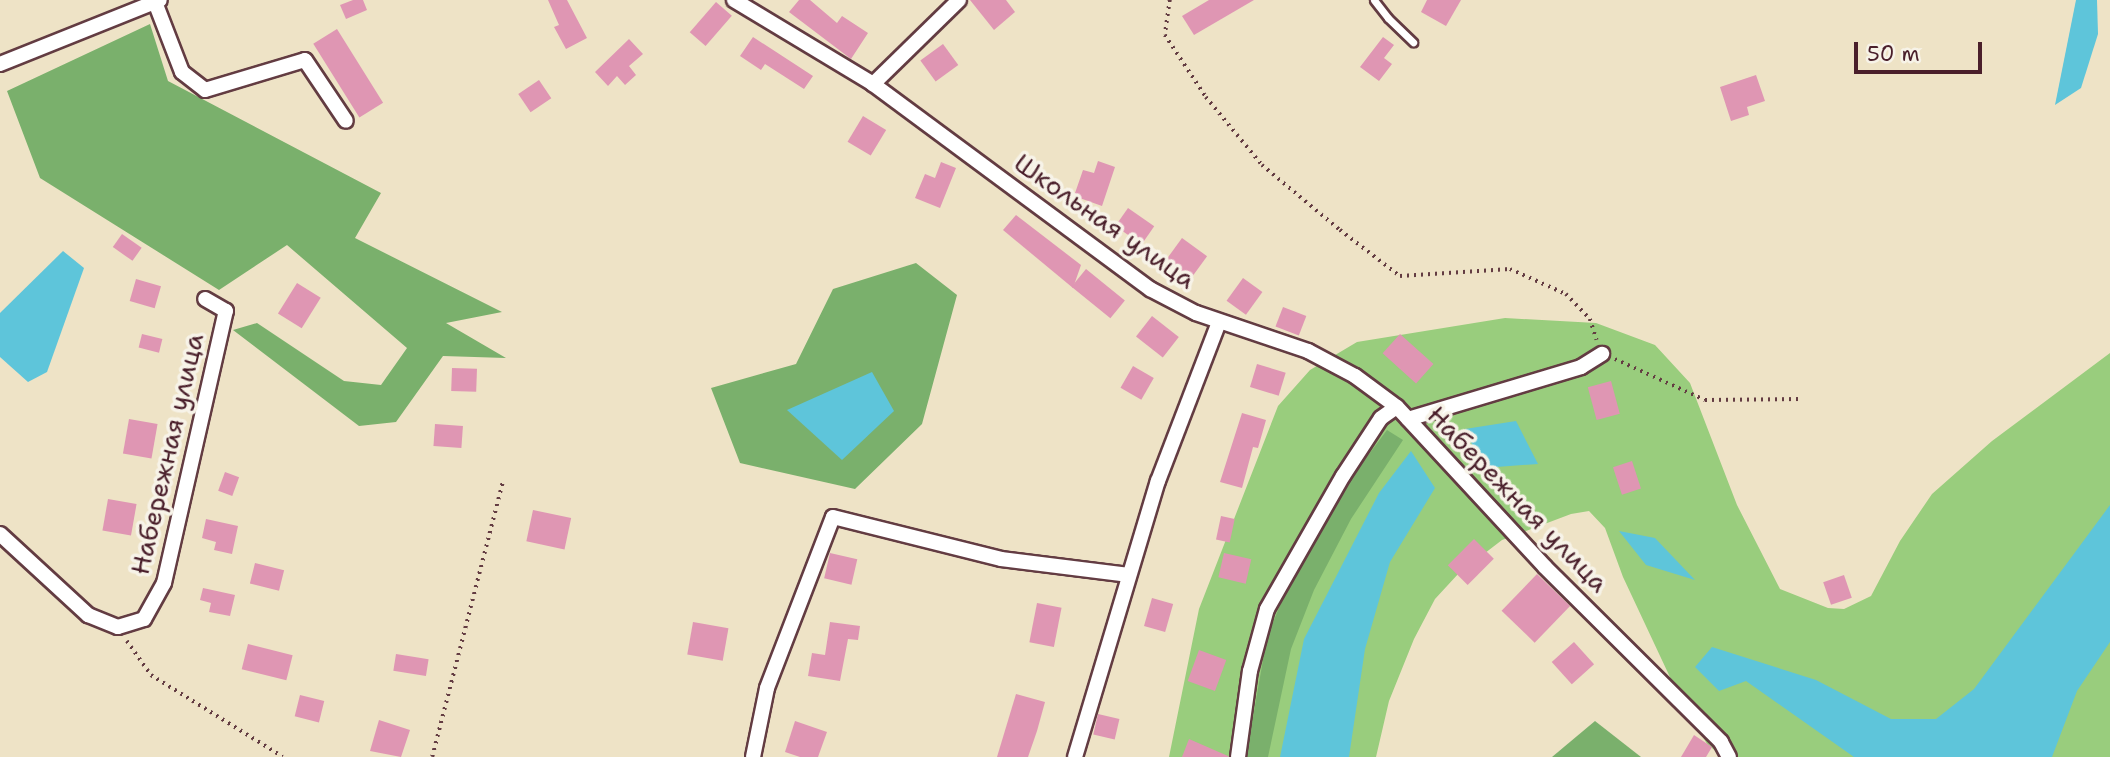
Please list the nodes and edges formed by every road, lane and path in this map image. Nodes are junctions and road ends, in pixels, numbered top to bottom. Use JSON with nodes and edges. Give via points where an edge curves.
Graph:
{"nodes":[{"id":1,"x":734,"y":0,"type":"edge"},
{"id":2,"x":959,"y":0,"type":"edge"},
{"id":3,"x":1170,"y":0,"type":"edge"},
{"id":4,"x":1374,"y":0,"type":"edge"},
{"id":5,"x":158,"y":1,"type":"edge"},
{"id":6,"x":1413,"y":42,"type":"dead end"},
{"id":7,"x":0,"y":64,"type":"edge"},
{"id":8,"x":873,"y":84,"type":"junction"},
{"id":9,"x":346,"y":121,"type":"dead end"},
{"id":10,"x":205,"y":299,"type":"dead end"},
{"id":11,"x":1219,"y":322,"type":"junction"},
{"id":12,"x":1602,"y":354,"type":"junction"},
{"id":13,"x":1801,"y":399,"type":"dead end"},
{"id":14,"x":1397,"y":407,"type":"junction"},
{"id":15,"x":1408,"y":419,"type":"junction"},
{"id":16,"x":503,"y":481,"type":"dead end"},
{"id":17,"x":0,"y":534,"type":"edge"},
{"id":18,"x":1129,"y":575,"type":"junction"},
{"id":19,"x":118,"y":627,"type":"junction"},
{"id":20,"x":283,"y":757,"type":"edge"},
{"id":21,"x":432,"y":757,"type":"edge"},
{"id":22,"x":753,"y":757,"type":"edge"},
{"id":23,"x":1075,"y":757,"type":"edge"},
{"id":24,"x":1238,"y":757,"type":"edge"},
{"id":25,"x":1729,"y":757,"type":"edge"}],
"edges":[{"from":1,"to":8,"type":"street","name":"Школьная улица"},
{"from":2,"to":8,"type":"street"},
{"from":3,"to":12,"type":"path","via":[[1164,35],[1206,97],[1262,164],[1340,230],[1400,276],[1510,269],[1566,294],[1590,320]]},
{"from":4,"to":6,"type":"lane"},
{"from":5,"to":7,"type":"street"},
{"from":5,"to":9,"type":"street","via":[[182,72],[205,90],[305,60]]},
{"from":8,"to":11,"type":"street","name":"Школьная улица","via":[[1150,289]]},
{"from":10,"to":19,"type":"street","name":"Набережная улица","via":[[226,311],[164,583],[144,618]]},
{"from":11,"to":14,"type":"street","name":"Школьная улица","via":[[1308,351],[1355,376]]},
{"from":11,"to":18,"type":"street","via":[[1158,481]]},
{"from":12,"to":13,"type":"path","via":[[1705,400]]},
{"from":12,"to":15,"type":"street","via":[[1581,367]]},
{"from":14,"to":15,"type":"street","name":"Набережная улица"},
{"from":14,"to":24,"type":"street","name":"Набережная улица","via":[[1381,418],[1343,476],[1267,609],[1250,671]]},
{"from":15,"to":25,"type":"street","name":"Набережная улица","via":[[1535,557],[1687,706]]},
{"from":16,"to":21,"type":"path"},
{"from":17,"to":19,"type":"street","via":[[88,615]]},
{"from":18,"to":22,"type":"street","via":[[1001,559],[833,517],[767,688]]},
{"from":18,"to":23,"type":"street"},
{"from":19,"to":20,"type":"path","via":[[151,675]]}]}
